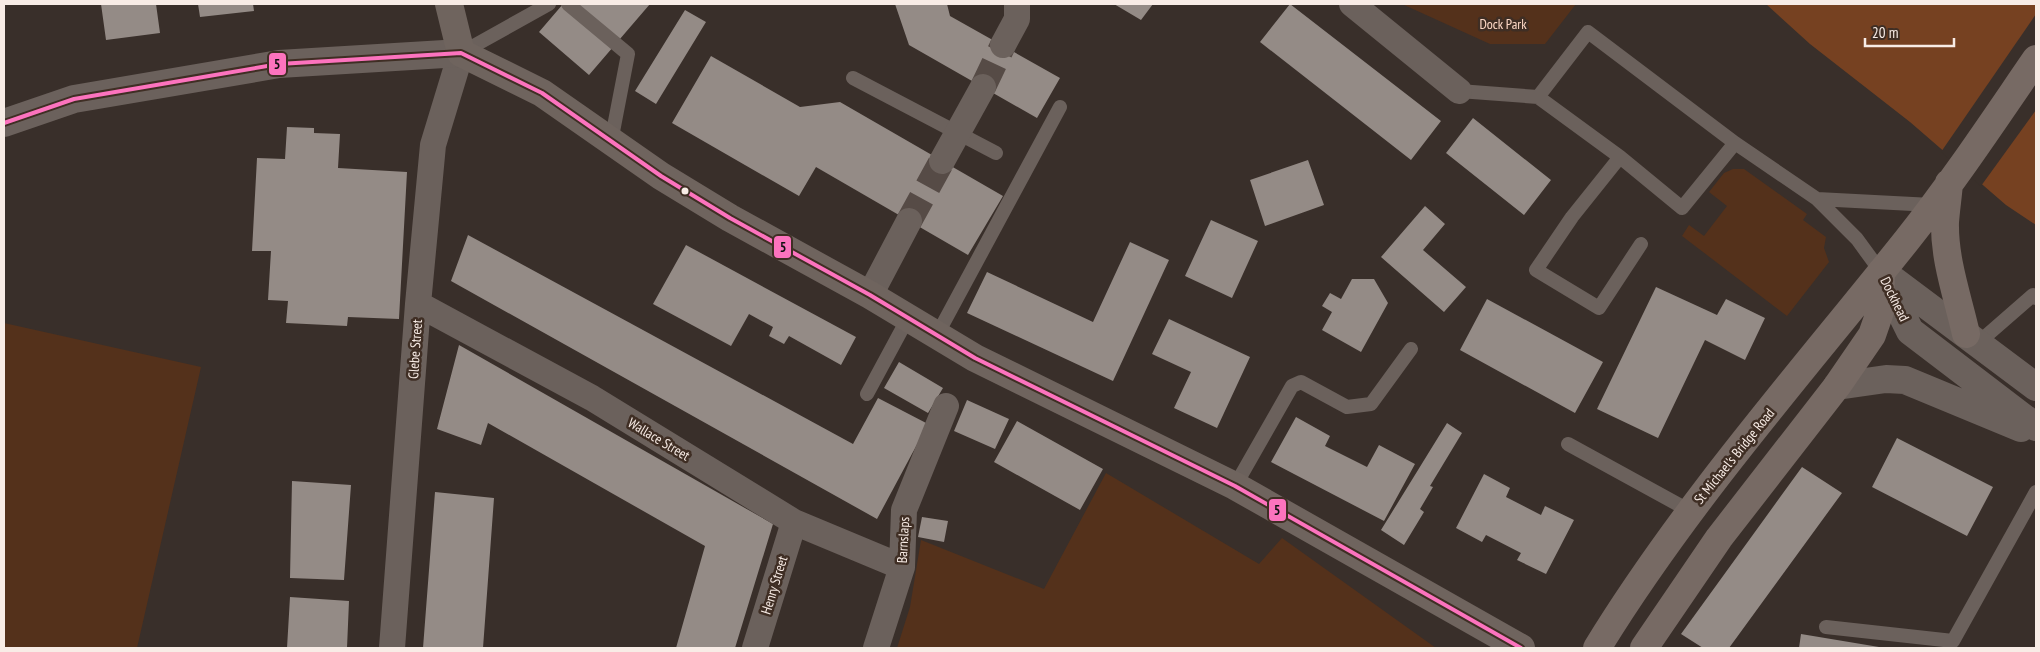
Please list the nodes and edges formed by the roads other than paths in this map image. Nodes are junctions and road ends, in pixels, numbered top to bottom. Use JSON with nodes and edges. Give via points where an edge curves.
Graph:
{"nodes":[{"id":1,"x":449,"y":4,"type":"edge"},
{"id":2,"x":549,"y":4,"type":"edge"},
{"id":3,"x":568,"y":4,"type":"edge"},
{"id":4,"x":1017,"y":4,"type":"edge"},
{"id":5,"x":1352,"y":4,"type":"edge"},
{"id":6,"x":1003,"y":46,"type":"tunnel mouth"},
{"id":7,"x":461,"y":53,"type":"junction"},
{"id":8,"x":2036,"y":59,"type":"edge"},
{"id":9,"x":853,"y":78,"type":"dead end"},
{"id":10,"x":983,"y":87,"type":"tunnel mouth"},
{"id":11,"x":1459,"y":91,"type":"joint"},
{"id":12,"x":1538,"y":96,"type":"junction"},
{"id":13,"x":1060,"y":107,"type":"dead end"},
{"id":14,"x":4,"y":123,"type":"edge"},
{"id":15,"x":957,"y":133,"type":"junction"},
{"id":16,"x":611,"y":142,"type":"junction"},
{"id":17,"x":1735,"y":143,"type":"junction"},
{"id":18,"x":996,"y":153,"type":"dead end"},
{"id":19,"x":1620,"y":157,"type":"junction"},
{"id":20,"x":942,"y":161,"type":"tunnel mouth"},
{"id":21,"x":1954,"y":176,"type":"junction"},
{"id":22,"x":1817,"y":199,"type":"junction"},
{"id":23,"x":1932,"y":205,"type":"junction"},
{"id":24,"x":909,"y":221,"type":"tunnel mouth"},
{"id":25,"x":1641,"y":244,"type":"dead end"},
{"id":26,"x":1881,"y":272,"type":"junction"},
{"id":27,"x":870,"y":295,"type":"junction"},
{"id":28,"x":2036,"y":298,"type":"edge"},
{"id":29,"x":418,"y":304,"type":"junction"},
{"id":30,"x":908,"y":318,"type":"junction"},
{"id":31,"x":937,"y":335,"type":"junction"},
{"id":32,"x":1972,"y":339,"type":"junction"},
{"id":33,"x":1411,"y":349,"type":"dead end"},
{"id":34,"x":1837,"y":386,"type":"junction"},
{"id":35,"x":2036,"y":387,"type":"edge"},
{"id":36,"x":867,"y":394,"type":"dead end"},
{"id":37,"x":946,"y":406,"type":"dead end"},
{"id":38,"x":2036,"y":427,"type":"edge"},
{"id":39,"x":2036,"y":435,"type":"edge"},
{"id":40,"x":1568,"y":444,"type":"dead end"},
{"id":41,"x":1235,"y":486,"type":"junction"},
{"id":42,"x":2036,"y":492,"type":"edge"},
{"id":43,"x":1690,"y":511,"type":"junction"},
{"id":44,"x":794,"y":522,"type":"junction"},
{"id":45,"x":902,"y":567,"type":"junction"},
{"id":46,"x":1826,"y":627,"type":"dead end"},
{"id":47,"x":392,"y":648,"type":"edge"},
{"id":48,"x":755,"y":648,"type":"edge"},
{"id":49,"x":876,"y":648,"type":"edge"},
{"id":50,"x":1521,"y":648,"type":"edge"},
{"id":51,"x":1597,"y":648,"type":"edge"},
{"id":52,"x":1644,"y":648,"type":"edge"}],
"edges":[{"from":1,"to":7,"type":"main road"},
{"from":2,"to":7,"type":"lane"},
{"from":3,"to":16,"type":"lane","via":[[628,54]]},
{"from":4,"to":6,"type":"street","via":[[1017,19]]},
{"from":5,"to":11,"type":"street"},
{"from":7,"to":14,"type":"street","via":[[279,64],[74,99]]},
{"from":7,"to":16,"type":"main road","via":[[542,93]]},
{"from":7,"to":29,"type":"street","name":"Glebe Street","via":[[433,145]]},
{"from":8,"to":21,"type":"main road","name":"St Michael's Bridge Road"},
{"from":9,"to":15,"type":"lane"},
{"from":10,"to":15,"type":"street"},
{"from":11,"to":12,"type":"lane"},
{"from":12,"to":17,"type":"lane","via":[[1588,32]]},
{"from":12,"to":19,"type":"lane"},
{"from":13,"to":31,"type":"lane"},
{"from":15,"to":18,"type":"lane"},
{"from":15,"to":20,"type":"street"},
{"from":16,"to":27,"type":"main road","via":[[730,218]]},
{"from":17,"to":19,"type":"lane","via":[[1682,208]]},
{"from":17,"to":22,"type":"lane"},
{"from":19,"to":25,"type":"lane","via":[[1572,217],[1536,270],[1599,308]]},
{"from":21,"to":23,"type":"main road","name":"St Michael's Bridge Road"},
{"from":21,"to":32,"type":"main road","via":[[1945,222],[1946,237],[1954,285]]},
{"from":22,"to":23,"type":"lane"},
{"from":22,"to":26,"type":"lane","via":[[1857,239]]},
{"from":23,"to":26,"type":"main road","name":"St Michael's Bridge Road"},
{"from":24,"to":27,"type":"street"},
{"from":26,"to":32,"type":"street","name":"Dockhead"},
{"from":26,"to":34,"type":"main road","via":[[1880,312],[1872,336]]},
{"from":26,"to":38,"type":"street","name":"Dockhead","via":[[1910,331]]},
{"from":26,"to":43,"type":"main road","name":"St Michael's Bridge Road"},
{"from":27,"to":30,"type":"main road"},
{"from":28,"to":32,"type":"lane","via":[[2033,295]]},
{"from":29,"to":44,"type":"street","name":"Wallace Street","via":[[592,398]]},
{"from":29,"to":47,"type":"street","name":"Glebe Street"},
{"from":30,"to":31,"type":"main road"},
{"from":30,"to":36,"type":"lane"},
{"from":31,"to":41,"type":"main road","via":[[975,358]]},
{"from":32,"to":35,"type":"street","name":"Dockhead"},
{"from":33,"to":41,"type":"lane","via":[[1371,404],[1347,407],[1302,382],[1292,386]]},
{"from":34,"to":39,"type":"street","via":[[1886,379],[1905,380]]},
{"from":34,"to":52,"type":"main road","via":[[1719,538]]},
{"from":37,"to":45,"type":"street","name":"Barnslaps","via":[[904,510]]},
{"from":40,"to":43,"type":"lane"},
{"from":41,"to":50,"type":"main road"},
{"from":42,"to":46,"type":"lane","via":[[1953,641]]},
{"from":43,"to":51,"type":"main road","name":"St Michael's Bridge Road"},
{"from":44,"to":45,"type":"street","name":"Wallace Street"},
{"from":44,"to":48,"type":"street","name":"Henry Street"},
{"from":45,"to":49,"type":"street","name":"Barnslaps"}]}
